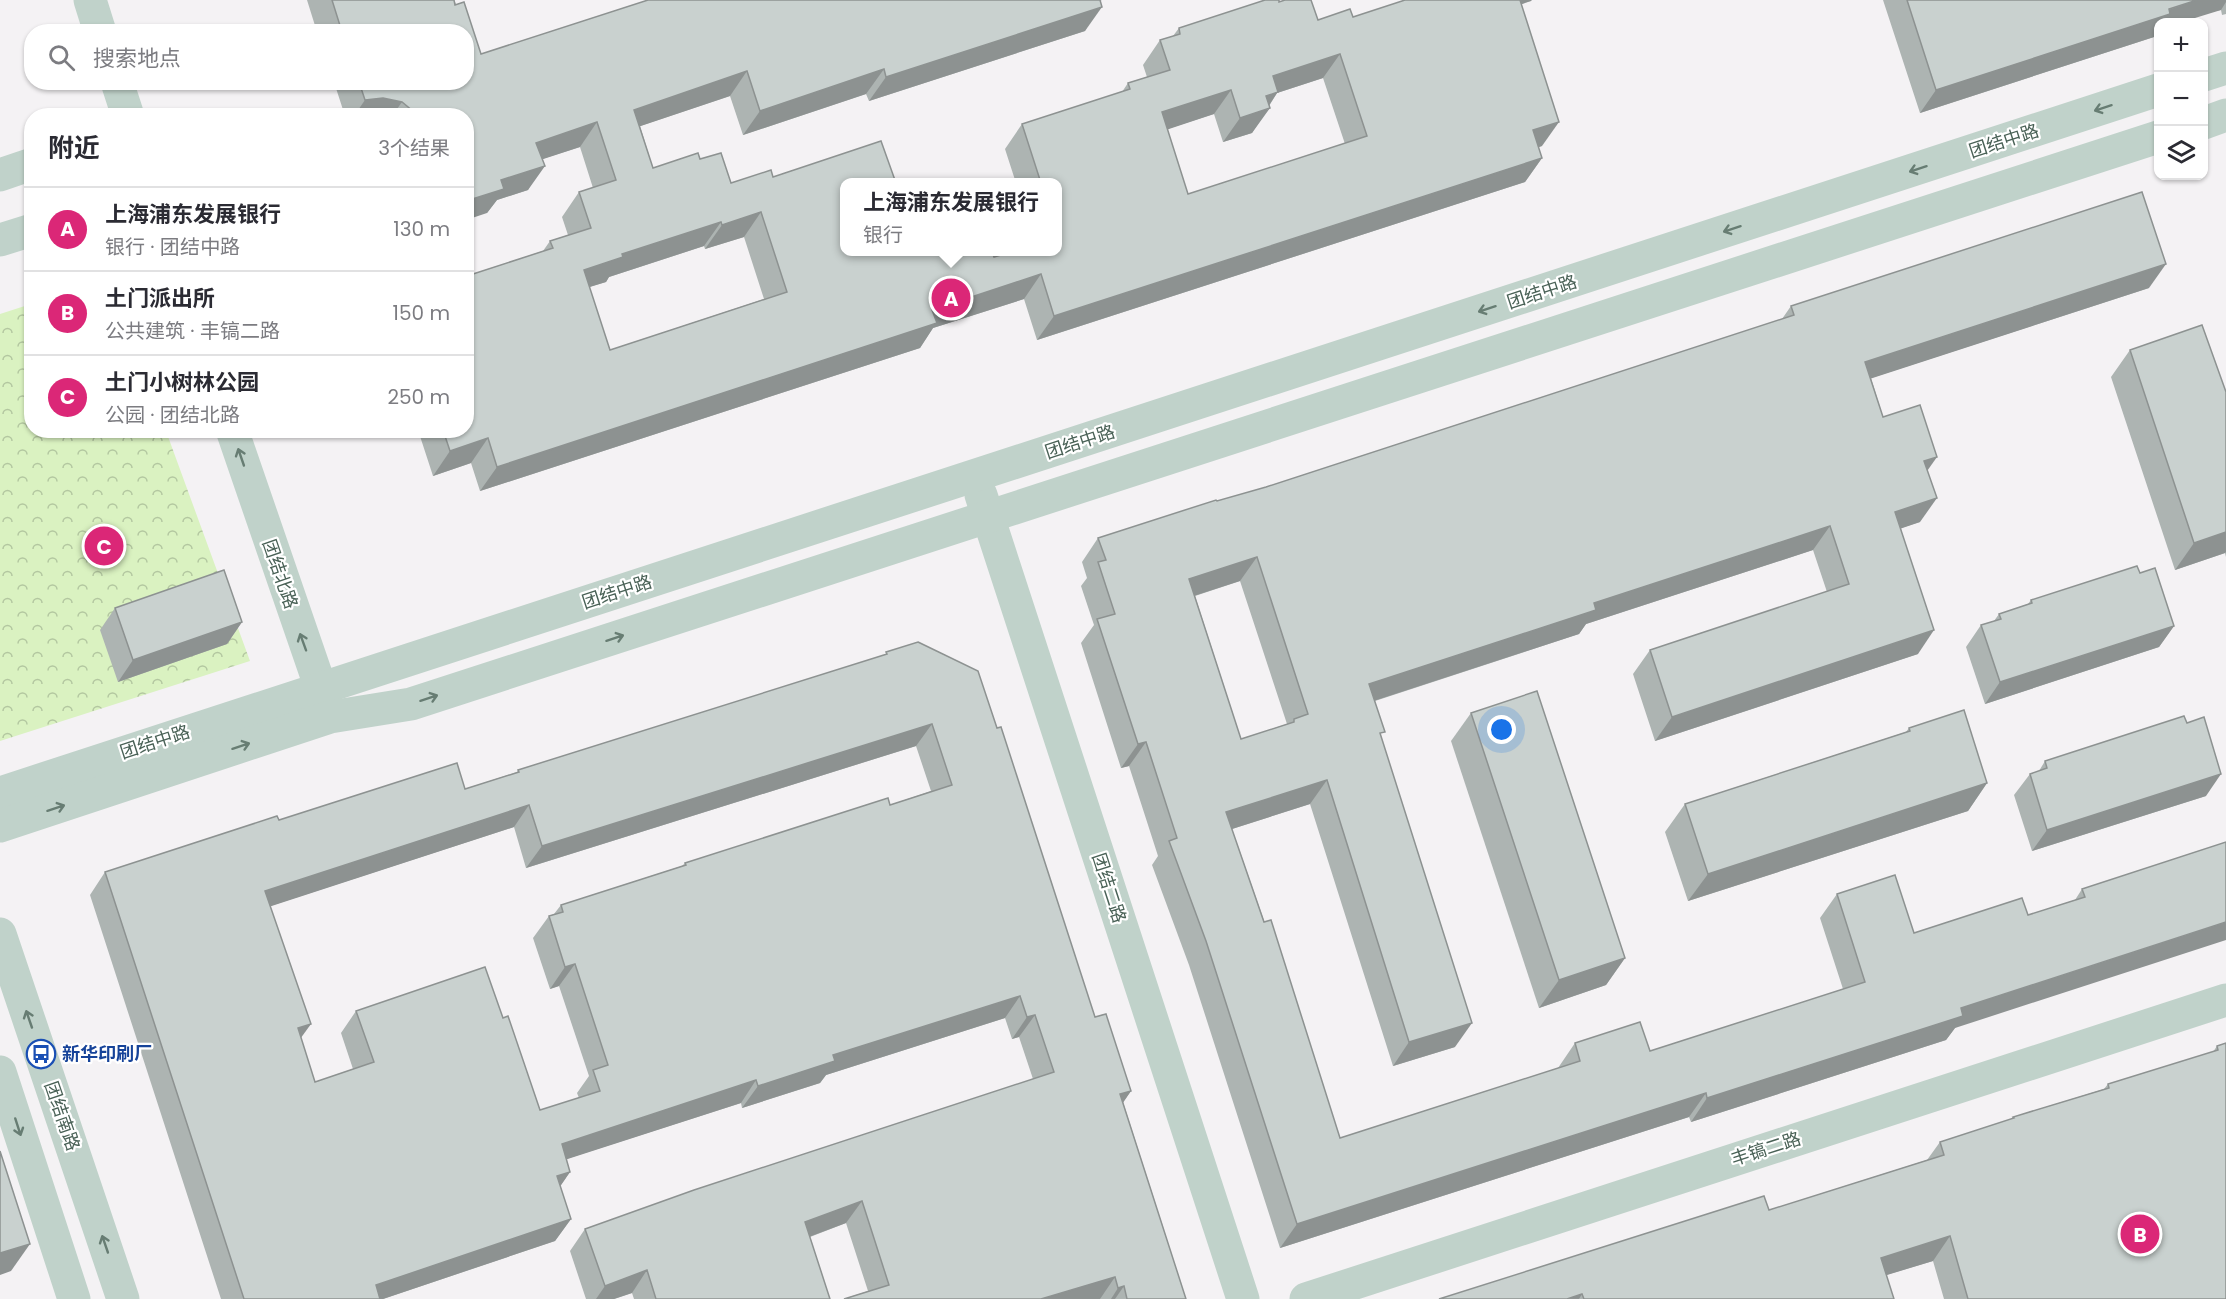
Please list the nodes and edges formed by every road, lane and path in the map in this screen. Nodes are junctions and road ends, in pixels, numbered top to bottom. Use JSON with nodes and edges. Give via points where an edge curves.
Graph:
{"nodes":[{"id":1,"x":90,"y":0,"type":"edge"},
{"id":2,"x":98,"y":24,"type":"edge"},
{"id":3,"x":2226,"y":68,"type":"edge"},
{"id":4,"x":2208,"y":74,"type":"edge"},
{"id":5,"x":120,"y":90,"type":"edge"},
{"id":6,"x":2154,"y":91,"type":"edge"},
{"id":7,"x":125,"y":108,"type":"edge"},
{"id":8,"x":2226,"y":115,"type":"edge"},
{"id":9,"x":2208,"y":122,"type":"edge"},
{"id":10,"x":2154,"y":138,"type":"edge"},
{"id":11,"x":24,"y":166,"type":"edge"},
{"id":12,"x":0,"y":174,"type":"edge"},
{"id":13,"x":24,"y":232,"type":"edge"},
{"id":14,"x":0,"y":240,"type":"edge"},
{"id":15,"x":235,"y":438,"type":"edge"},
{"id":16,"x":975,"y":477,"type":"junction"},
{"id":17,"x":988,"y":517,"type":"junction"},
{"id":18,"x":325,"y":703,"type":"junction"},
{"id":19,"x":0,"y":793,"type":"edge"},
{"id":20,"x":0,"y":826,"type":"edge"},
{"id":21,"x":0,"y":934,"type":"edge"},
{"id":22,"x":2226,"y":1000,"type":"edge"},
{"id":23,"x":0,"y":1072,"type":"edge"},
{"id":24,"x":74,"y":1299,"type":"edge"},
{"id":25,"x":123,"y":1299,"type":"edge"},
{"id":26,"x":1243,"y":1299,"type":"edge"},
{"id":27,"x":1306,"y":1299,"type":"edge"}],
"edges":[{"from":1,"to":2,"type":"street"},
{"from":3,"to":4,"type":"street"},
{"from":5,"to":7,"type":"street"},
{"from":6,"to":16,"type":"street","name":"团结中路","one_way":true},
{"from":8,"to":9,"type":"street"},
{"from":10,"to":17,"type":"street","name":"团结中路"},
{"from":11,"to":12,"type":"street"},
{"from":13,"to":14,"type":"street"},
{"from":18,"to":15,"type":"street","name":"团结北路","one_way":true},
{"from":16,"to":17,"type":"street","name":"团结二路"},
{"from":16,"to":18,"type":"street","name":"团结中路"},
{"from":18,"to":17,"type":"street","name":"团结中路","one_way":true,"via":[[411,704]]},
{"from":17,"to":26,"type":"street","name":"团结二路"},
{"from":18,"to":19,"type":"street","name":"团结中路"},
{"from":20,"to":18,"type":"street","name":"团结中路","one_way":true},
{"from":25,"to":21,"type":"street","name":"团结南路","one_way":true},
{"from":22,"to":27,"type":"street","name":"丰镐二路"},
{"from":23,"to":24,"type":"street","one_way":true}]}
